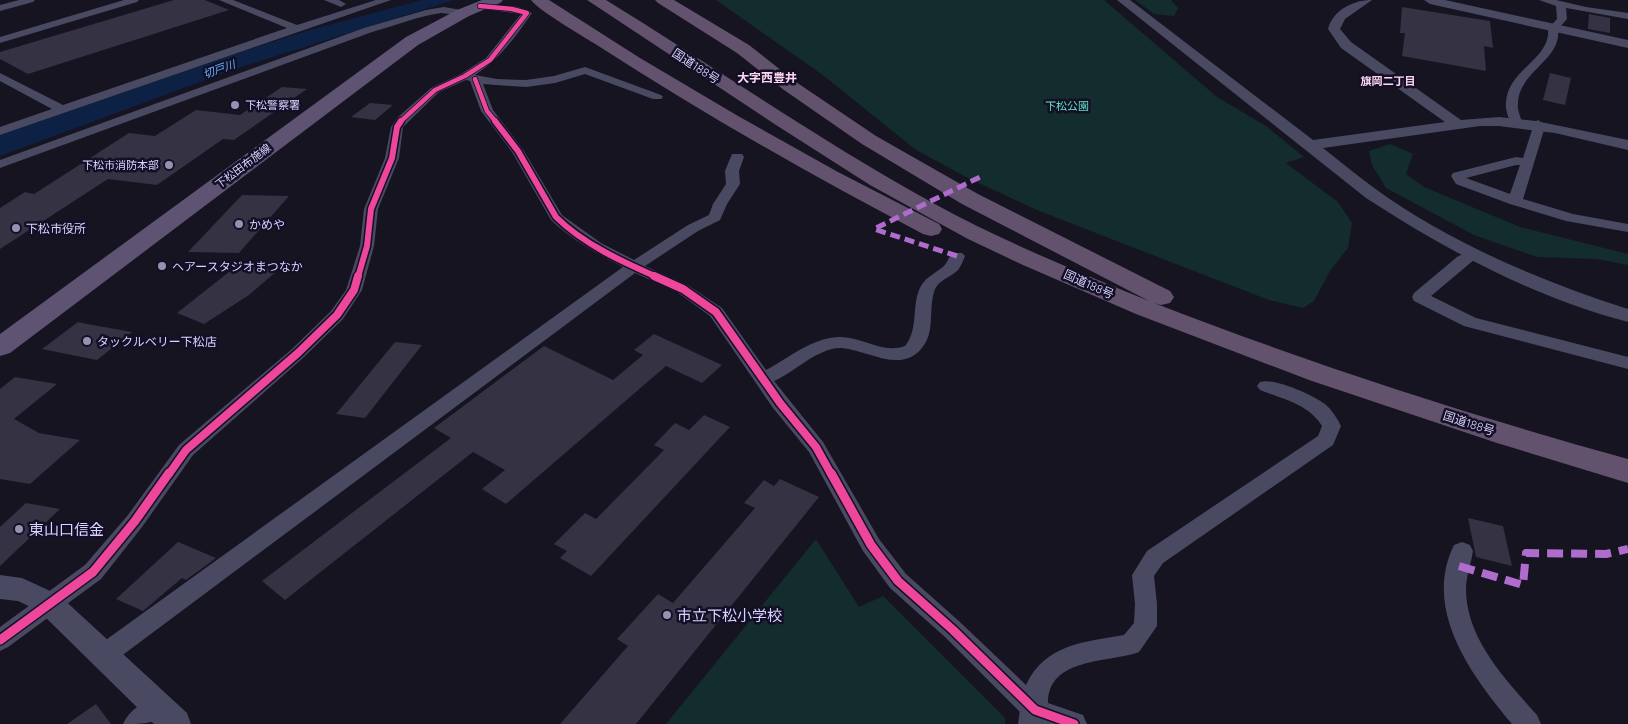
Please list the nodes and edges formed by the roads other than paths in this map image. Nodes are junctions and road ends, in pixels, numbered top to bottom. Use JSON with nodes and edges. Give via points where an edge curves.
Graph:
{"nodes":[{"id":1,"x":30,"y":0,"type":"edge"},
{"id":2,"x":134,"y":0,"type":"edge"},
{"id":3,"x":224,"y":0,"type":"edge"},
{"id":4,"x":329,"y":0,"type":"edge"},
{"id":5,"x":354,"y":0,"type":"edge"},
{"id":6,"x":386,"y":0,"type":"edge"},
{"id":7,"x":539,"y":0,"type":"edge"},
{"id":8,"x":595,"y":0,"type":"edge"},
{"id":9,"x":663,"y":0,"type":"edge"},
{"id":10,"x":1123,"y":0,"type":"edge"},
{"id":11,"x":1366,"y":0,"type":"edge"},
{"id":12,"x":1430,"y":0,"type":"edge"},
{"id":13,"x":1544,"y":0,"type":"edge"},
{"id":14,"x":341,"y":4,"type":"junction"},
{"id":15,"x":1561,"y":4,"type":"junction"},
{"id":16,"x":479,"y":6,"type":"edge"},
{"id":17,"x":0,"y":8,"type":"edge"},
{"id":18,"x":1628,"y":16,"type":"edge"},
{"id":19,"x":292,"y":26,"type":"junction"},
{"id":20,"x":1553,"y":29,"type":"junction"},
{"id":21,"x":0,"y":40,"type":"edge"},
{"id":22,"x":1628,"y":44,"type":"edge"},
{"id":23,"x":0,"y":76,"type":"edge"},
{"id":24,"x":470,"y":78,"type":"junction"},
{"id":25,"x":657,"y":97,"type":"dead end"},
{"id":26,"x":63,"y":110,"type":"junction"},
{"id":27,"x":1516,"y":122,"type":"junction"},
{"id":28,"x":1538,"y":124,"type":"junction"},
{"id":29,"x":1458,"y":125,"type":"junction"},
{"id":30,"x":0,"y":131,"type":"edge"},
{"id":31,"x":1628,"y":145,"type":"edge"},
{"id":32,"x":1311,"y":146,"type":"junction"},
{"id":33,"x":737,"y":156,"type":"dead end"},
{"id":34,"x":1527,"y":162,"type":"junction"},
{"id":35,"x":0,"y":164,"type":"edge"},
{"id":36,"x":1515,"y":201,"type":"junction"},
{"id":37,"x":1628,"y":228,"type":"edge"},
{"id":38,"x":1473,"y":254,"type":"junction"},
{"id":39,"x":957,"y":256,"type":"dead end"},
{"id":40,"x":634,"y":267,"type":"junction"},
{"id":41,"x":1628,"y":316,"type":"edge"},
{"id":42,"x":1233,"y":344,"type":"junction"},
{"id":43,"x":0,"y":347,"type":"edge"},
{"id":44,"x":1628,"y":362,"type":"edge"},
{"id":45,"x":763,"y":379,"type":"junction"},
{"id":46,"x":1266,"y":386,"type":"dead end"},
{"id":47,"x":1545,"y":447,"type":"junction"},
{"id":48,"x":1628,"y":471,"type":"edge"},
{"id":49,"x":1462,"y":551,"type":"dead end"},
{"id":50,"x":0,"y":587,"type":"edge"},
{"id":51,"x":49,"y":603,"type":"junction"},
{"id":52,"x":0,"y":640,"type":"edge"},
{"id":53,"x":104,"y":655,"type":"junction"},
{"id":54,"x":1034,"y":717,"type":"edge"},
{"id":55,"x":157,"y":719,"type":"edge"},
{"id":56,"x":1074,"y":724,"type":"edge"},
{"id":57,"x":1528,"y":724,"type":"edge"}],
"edges":[{"from":1,"to":17,"type":"street"},
{"from":2,"to":21,"type":"street"},
{"from":3,"to":19,"type":"street"},
{"from":4,"to":14,"type":"street"},
{"from":5,"to":14,"type":"street"},
{"from":6,"to":19,"type":"street"},
{"from":7,"to":42,"type":"highway","via":[[764,138],[872,200],[955,242],[1083,296]]},
{"from":8,"to":42,"type":"highway","name":"国道188号","via":[[865,172],[975,233],[1096,288]]},
{"from":9,"to":47,"type":"highway","via":[[743,49],[790,86],[877,145],[970,199],[1148,291],[1322,366]]},
{"from":10,"to":32,"type":"street"},
{"from":11,"to":29,"type":"street","via":[[1336,22],[1334,29],[1338,37]]},
{"from":12,"to":20,"type":"street"},
{"from":13,"to":15,"type":"street"},
{"from":14,"to":19,"type":"street"},
{"from":15,"to":18,"type":"street"},
{"from":15,"to":20,"type":"street","via":[[1562,19]]},
{"from":16,"to":24,"type":"street","via":[[517,9],[526,13],[510,37]]},
{"from":16,"to":35,"type":"street","via":[[430,12],[368,30]]},
{"from":16,"to":43,"type":"main road","name":"下松田布施線","via":[[437,26],[390,56]]},
{"from":19,"to":26,"type":"street"},
{"from":20,"to":22,"type":"street"},
{"from":20,"to":27,"type":"street","via":[[1556,34],[1552,46],[1525,71],[1512,91],[1512,113]]},
{"from":23,"to":26,"type":"street"},
{"from":24,"to":25,"type":"street","via":[[532,85],[585,70]]},
{"from":24,"to":40,"type":"street","via":[[487,111],[518,151],[556,217]]},
{"from":24,"to":51,"type":"street","via":[[435,90],[397,127],[392,158],[371,209],[366,246],[354,290],[338,315],[186,450],[93,572]]},
{"from":26,"to":30,"type":"street"},
{"from":27,"to":28,"type":"street"},
{"from":27,"to":29,"type":"street"},
{"from":28,"to":31,"type":"street"},
{"from":28,"to":34,"type":"street"},
{"from":29,"to":32,"type":"street"},
{"from":32,"to":38,"type":"street","via":[[1406,217]]},
{"from":33,"to":40,"type":"street","via":[[732,171],[733,184],[715,217],[692,228]]},
{"from":34,"to":36,"type":"street"},
{"from":34,"to":36,"type":"street","via":[[1516,161],[1458,176],[1461,181]]},
{"from":36,"to":37,"type":"street","via":[[1571,218]]},
{"from":38,"to":41,"type":"street","via":[[1532,281]]},
{"from":38,"to":44,"type":"street","via":[[1420,297],[1470,322]]},
{"from":39,"to":45,"type":"street","via":[[951,267],[936,277],[927,289],[920,339],[913,349],[897,355],[882,354],[854,344],[834,343]]},
{"from":40,"to":45,"type":"street","via":[[683,289],[716,312]]},
{"from":40,"to":53,"type":"street"},
{"from":42,"to":47,"type":"highway","name":"国道188号"},
{"from":45,"to":54,"type":"street","via":[[816,447],[871,545],[898,581],[953,630]]},
{"from":46,"to":54,"type":"street","via":[[1314,404],[1326,414],[1332,426],[1326,440],[1155,557],[1143,575],[1145,626],[1131,644],[1067,657],[1048,669],[1036,691]]},
{"from":47,"to":48,"type":"highway","name":"国道188号"},
{"from":49,"to":57,"type":"street","via":[[1454,592],[1463,634],[1489,678]]},
{"from":50,"to":51,"type":"street","via":[[22,590]]},
{"from":51,"to":52,"type":"street"},
{"from":51,"to":53,"type":"street"},
{"from":53,"to":55,"type":"street"},
{"from":54,"to":56,"type":"street"}]}
